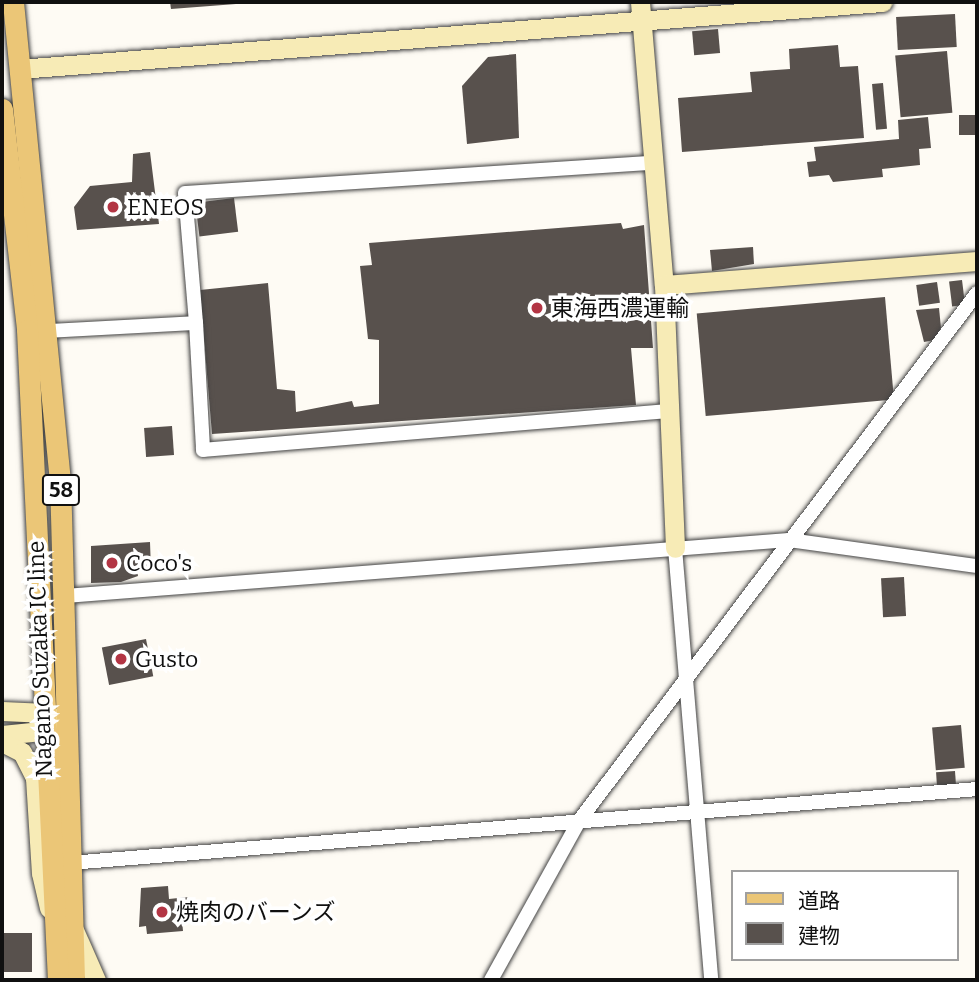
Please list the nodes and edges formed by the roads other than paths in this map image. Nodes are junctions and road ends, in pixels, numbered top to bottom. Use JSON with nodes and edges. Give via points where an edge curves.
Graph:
{"nodes":[{"id":1,"x":13,"y":2,"type":"edge"},
{"id":2,"x":882,"y":2,"type":"edge"},
{"id":3,"x":641,"y":10,"type":"edge"},
{"id":4,"x":19,"y":69,"type":"junction"},
{"id":5,"x":2,"y":109,"type":"edge"},
{"id":6,"x":653,"y":163,"type":"junction"},
{"id":7,"x":977,"y":261,"type":"edge"},
{"id":8,"x":664,"y":285,"type":"junction"},
{"id":9,"x":977,"y":293,"type":"edge"},
{"id":10,"x":197,"y":323,"type":"junction"},
{"id":11,"x":48,"y":331,"type":"junction"},
{"id":12,"x":670,"y":411,"type":"junction"},
{"id":13,"x":789,"y":540,"type":"junction"},
{"id":14,"x":675,"y":548,"type":"junction"},
{"id":15,"x":977,"y":566,"type":"edge"},
{"id":16,"x":65,"y":596,"type":"junction"},
{"id":17,"x":684,"y":677,"type":"junction"},
{"id":18,"x":2,"y":711,"type":"edge"},
{"id":19,"x":46,"y":713,"type":"junction"},
{"id":20,"x":69,"y":726,"type":"junction"},
{"id":21,"x":46,"y":734,"type":"junction"},
{"id":22,"x":2,"y":735,"type":"edge"},
{"id":23,"x":2,"y":741,"type":"edge"},
{"id":24,"x":977,"y":789,"type":"edge"},
{"id":25,"x":698,"y":811,"type":"junction"},
{"id":26,"x":579,"y":821,"type":"junction"},
{"id":27,"x":70,"y":863,"type":"junction"},
{"id":28,"x":71,"y":923,"type":"junction"},
{"id":29,"x":56,"y":940,"type":"junction"},
{"id":30,"x":58,"y":980,"type":"edge"},
{"id":31,"x":74,"y":980,"type":"edge"},
{"id":32,"x":96,"y":980,"type":"edge"},
{"id":33,"x":491,"y":980,"type":"edge"},
{"id":34,"x":711,"y":980,"type":"edge"}],
"edges":[{"from":1,"to":4,"type":"main road","name":"Nagano Suzaka IC line","number":"58"},
{"from":2,"to":3,"type":"street"},
{"from":3,"to":4,"type":"street"},
{"from":3,"to":6,"type":"street"},
{"from":4,"to":11,"type":"main road","name":"Nagano Suzaka IC line","number":"58"},
{"from":5,"to":19,"type":"main road","name":"Nagano Suzaka IC line","number":"58","via":[[27,330]]},
{"from":6,"to":8,"type":"street"},
{"from":6,"to":10,"type":"street","via":[[185,193]]},
{"from":7,"to":8,"type":"street"},
{"from":8,"to":12,"type":"street"},
{"from":9,"to":13,"type":"street"},
{"from":10,"to":11,"type":"street"},
{"from":10,"to":12,"type":"street","via":[[203,450]]},
{"from":11,"to":16,"type":"main road","name":"Nagano Suzaka IC line","number":"58"},
{"from":12,"to":14,"type":"street"},
{"from":13,"to":14,"type":"street"},
{"from":13,"to":15,"type":"street"},
{"from":13,"to":17,"type":"street"},
{"from":14,"to":16,"type":"street"},
{"from":14,"to":17,"type":"street"},
{"from":16,"to":20,"type":"main road","name":"Nagano Suzaka IC line","number":"58"},
{"from":17,"to":25,"type":"street"},
{"from":17,"to":26,"type":"street"},
{"from":18,"to":19,"type":"street"},
{"from":19,"to":20,"type":"street"},
{"from":19,"to":21,"type":"main road","name":"Nagano Suzaka IC line","number":"58"},
{"from":20,"to":21,"type":"street"},
{"from":20,"to":27,"type":"main road","name":"Nagano Suzaka IC line","number":"58"},
{"from":21,"to":22,"type":"street"},
{"from":21,"to":29,"type":"main road","name":"Nagano Suzaka IC line","number":"58"},
{"from":23,"to":29,"type":"street","via":[[22,752],[35,778],[41,873]]},
{"from":24,"to":25,"type":"street"},
{"from":25,"to":26,"type":"street"},
{"from":25,"to":34,"type":"street"},
{"from":26,"to":27,"type":"street"},
{"from":26,"to":33,"type":"street"},
{"from":27,"to":28,"type":"main road","name":"Nagano Suzaka IC line","number":"58"},
{"from":28,"to":31,"type":"main road","name":"Nagano Suzaka IC line","number":"58"},
{"from":28,"to":32,"type":"street"},
{"from":29,"to":30,"type":"main road","name":"Nagano Suzaka IC line","number":"58"}]}
